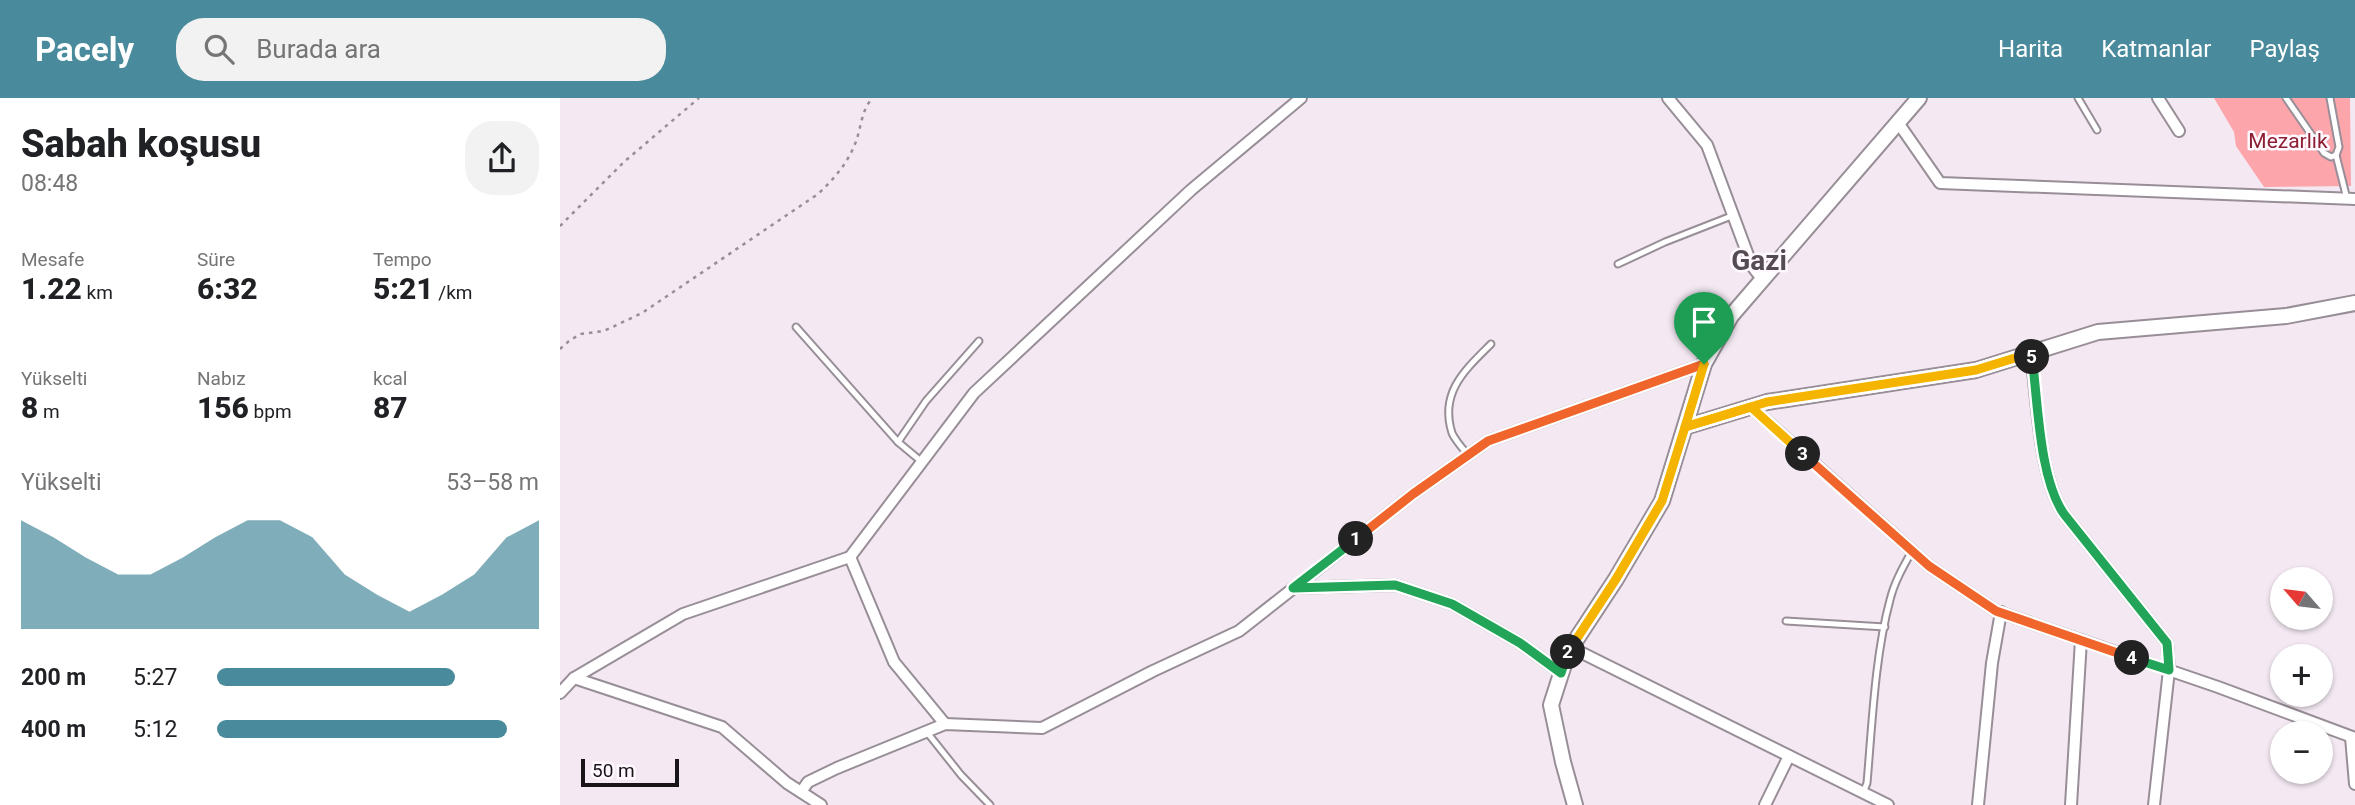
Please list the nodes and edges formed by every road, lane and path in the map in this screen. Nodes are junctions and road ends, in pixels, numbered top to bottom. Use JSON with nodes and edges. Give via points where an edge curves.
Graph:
{"nodes":[{"id":1,"x":699,"y":98,"type":"edge"},
{"id":2,"x":873,"y":98,"type":"edge"},
{"id":3,"x":1301,"y":98,"type":"edge"},
{"id":4,"x":1668,"y":98,"type":"edge"},
{"id":5,"x":1919,"y":98,"type":"edge"},
{"id":6,"x":2078,"y":98,"type":"edge"},
{"id":7,"x":2158,"y":98,"type":"edge"},
{"id":8,"x":2286,"y":98,"type":"edge"},
{"id":9,"x":2330,"y":98,"type":"edge"},
{"id":10,"x":1899,"y":124,"type":"junction"},
{"id":11,"x":2097,"y":130,"type":"dead end"},
{"id":12,"x":2179,"y":131,"type":"dead end"},
{"id":13,"x":2336,"y":155,"type":"junction"},
{"id":14,"x":2351,"y":199,"type":"edge"},
{"id":15,"x":1734,"y":215,"type":"junction"},
{"id":16,"x":560,"y":226,"type":"edge"},
{"id":17,"x":1618,"y":264,"type":"dead end"},
{"id":18,"x":1762,"y":279,"type":"junction"},
{"id":19,"x":2355,"y":303,"type":"edge"},
{"id":20,"x":796,"y":327,"type":"dead end"},
{"id":21,"x":979,"y":341,"type":"dead end"},
{"id":22,"x":1491,"y":344,"type":"dead end"},
{"id":23,"x":560,"y":349,"type":"edge"},
{"id":24,"x":2031,"y":353,"type":"junction"},
{"id":25,"x":1704,"y":364,"type":"junction"},
{"id":26,"x":1751,"y":407,"type":"junction"},
{"id":27,"x":1685,"y":427,"type":"junction"},
{"id":28,"x":898,"y":442,"type":"junction"},
{"id":29,"x":1468,"y":455,"type":"junction"},
{"id":30,"x":922,"y":462,"type":"junction"},
{"id":31,"x":1912,"y":551,"type":"junction"},
{"id":32,"x":850,"y":558,"type":"junction"},
{"id":33,"x":1293,"y":588,"type":"junction"},
{"id":34,"x":2001,"y":612,"type":"junction"},
{"id":35,"x":1786,"y":621,"type":"dead end"},
{"id":36,"x":1885,"y":627,"type":"junction"},
{"id":37,"x":2081,"y":640,"type":"junction"},
{"id":38,"x":1570,"y":648,"type":"junction"},
{"id":39,"x":2169,"y":670,"type":"junction"},
{"id":40,"x":1561,"y":673,"type":"junction"},
{"id":41,"x":574,"y":678,"type":"junction"},
{"id":42,"x":560,"y":693,"type":"edge"},
{"id":43,"x":945,"y":724,"type":"junction"},
{"id":44,"x":926,"y":730,"type":"junction"},
{"id":45,"x":2353,"y":738,"type":"edge"},
{"id":46,"x":1789,"y":756,"type":"junction"},
{"id":47,"x":2355,"y":784,"type":"edge"},
{"id":48,"x":801,"y":792,"type":"junction"},
{"id":49,"x":1863,"y":793,"type":"junction"},
{"id":50,"x":821,"y":805,"type":"edge"},
{"id":51,"x":990,"y":805,"type":"edge"},
{"id":52,"x":1575,"y":805,"type":"edge"},
{"id":53,"x":1765,"y":805,"type":"edge"},
{"id":54,"x":1888,"y":805,"type":"edge"},
{"id":55,"x":1978,"y":805,"type":"edge"},
{"id":56,"x":2071,"y":805,"type":"edge"},
{"id":57,"x":2154,"y":805,"type":"edge"}],
"edges":[{"from":1,"to":16,"type":"path","via":[[625,161]]},
{"from":2,"to":23,"type":"path","via":[[848,159],[818,194],[642,313],[604,331],[581,334]]},
{"from":3,"to":30,"type":"street","via":[[1191,190],[974,393]]},
{"from":4,"to":15,"type":"street","via":[[1707,145]]},
{"from":5,"to":10,"type":"street"},
{"from":6,"to":11,"type":"lane"},
{"from":7,"to":12,"type":"street"},
{"from":8,"to":13,"type":"lane","via":[[2324,153]]},
{"from":9,"to":13,"type":"lane","via":[[2339,147]]},
{"from":10,"to":14,"type":"street","via":[[1940,183]]},
{"from":10,"to":18,"type":"street"},
{"from":13,"to":14,"type":"lane"},
{"from":15,"to":17,"type":"lane"},
{"from":15,"to":18,"type":"street","via":[[1752,266]]},
{"from":18,"to":25,"type":"street","via":[[1731,316]]},
{"from":19,"to":24,"type":"street","via":[[2286,316],[2098,332]]},
{"from":20,"to":28,"type":"lane"},
{"from":21,"to":28,"type":"lane","via":[[934,391]]},
{"from":22,"to":29,"type":"lane","via":[[1460,376],[1451,396],[1452,434]]},
{"from":24,"to":26,"type":"street","via":[[1976,370]]},
{"from":24,"to":39,"type":"street","via":[[2052,494],[2167,643]]},
{"from":25,"to":27,"type":"street"},
{"from":25,"to":29,"type":"street","via":[[1488,441]]},
{"from":26,"to":27,"type":"street"},
{"from":26,"to":31,"type":"street"},
{"from":27,"to":38,"type":"street","via":[[1662,501]]},
{"from":28,"to":30,"type":"lane"},
{"from":29,"to":33,"type":"street"},
{"from":30,"to":32,"type":"street"},
{"from":31,"to":34,"type":"street"},
{"from":31,"to":36,"type":"lane","via":[[1890,600]]},
{"from":32,"to":41,"type":"street","via":[[683,614]]},
{"from":32,"to":43,"type":"street","via":[[894,662]]},
{"from":33,"to":40,"type":"street","via":[[1395,585],[1452,604]]},
{"from":33,"to":43,"type":"street","via":[[1239,631],[1042,728]]},
{"from":34,"to":37,"type":"street"},
{"from":34,"to":55,"type":"street"},
{"from":35,"to":36,"type":"lane"},
{"from":36,"to":49,"type":"lane"},
{"from":37,"to":39,"type":"street"},
{"from":37,"to":56,"type":"street"},
{"from":38,"to":40,"type":"street"},
{"from":38,"to":46,"type":"street"},
{"from":39,"to":45,"type":"street"},
{"from":39,"to":57,"type":"street"},
{"from":40,"to":52,"type":"street","via":[[1551,705]]},
{"from":41,"to":42,"type":"street"},
{"from":41,"to":48,"type":"street","via":[[722,727]]},
{"from":43,"to":44,"type":"street"},
{"from":44,"to":48,"type":"street","via":[[808,782]]},
{"from":44,"to":51,"type":"lane"},
{"from":45,"to":47,"type":"street"},
{"from":46,"to":49,"type":"street"},
{"from":46,"to":53,"type":"street"},
{"from":48,"to":50,"type":"street"},
{"from":49,"to":54,"type":"street"}]}
